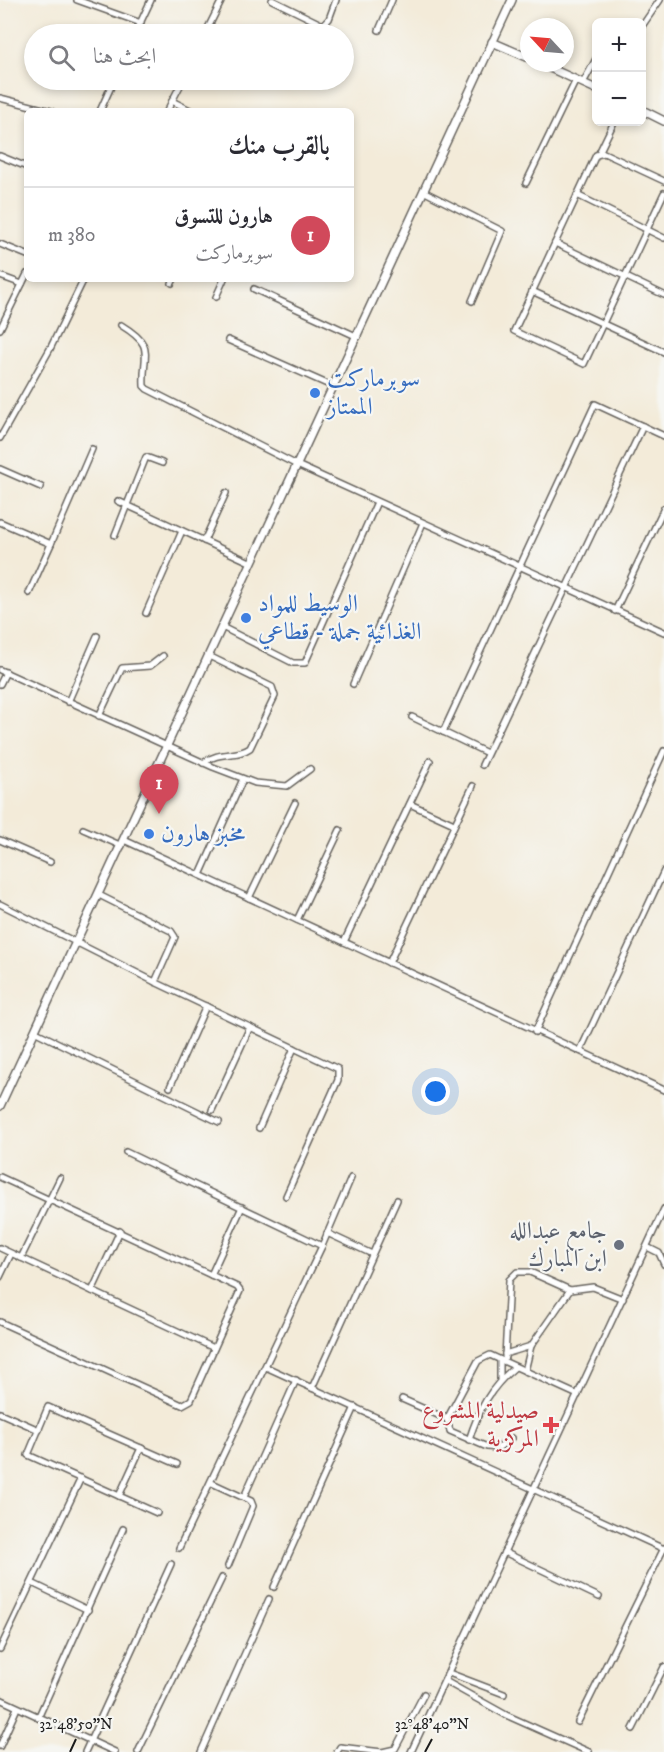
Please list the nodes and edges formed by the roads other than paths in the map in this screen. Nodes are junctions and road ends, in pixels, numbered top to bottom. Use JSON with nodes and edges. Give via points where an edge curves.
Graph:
{"nodes":[{"id":1,"x":77,"y":0,"type":"edge"},
{"id":2,"x":151,"y":0,"type":"edge"},
{"id":3,"x":222,"y":0,"type":"edge"},
{"id":4,"x":272,"y":0,"type":"edge"},
{"id":5,"x":336,"y":0,"type":"edge"},
{"id":6,"x":392,"y":0,"type":"edge"},
{"id":7,"x":512,"y":0,"type":"edge"},
{"id":8,"x":660,"y":0,"type":"edge"},
{"id":9,"x":646,"y":20,"type":"edge"},
{"id":10,"x":141,"y":23,"type":"joint"},
{"id":11,"x":211,"y":24,"type":"edge"},
{"id":12,"x":321,"y":24,"type":"edge"},
{"id":13,"x":324,"y":24,"type":"edge"},
{"id":14,"x":379,"y":30,"type":"dead end"},
{"id":15,"x":492,"y":42,"type":"junction"},
{"id":16,"x":520,"y":54,"type":"edge"},
{"id":17,"x":592,"y":65,"type":"edge"},
{"id":18,"x":558,"y":72,"type":"edge"},
{"id":19,"x":579,"y":82,"type":"junction"},
{"id":20,"x":592,"y":88,"type":"edge"},
{"id":21,"x":109,"y":90,"type":"edge"},
{"id":22,"x":178,"y":90,"type":"edge"},
{"id":23,"x":0,"y":98,"type":"edge"},
{"id":24,"x":172,"y":101,"type":"junction"},
{"id":25,"x":39,"y":108,"type":"edge"},
{"id":26,"x":101,"y":108,"type":"edge"},
{"id":27,"x":168,"y":108,"type":"edge"},
{"id":28,"x":186,"y":108,"type":"edge"},
{"id":29,"x":646,"y":112,"type":"edge"},
{"id":30,"x":664,"y":121,"type":"edge"},
{"id":31,"x":612,"y":126,"type":"edge"},
{"id":32,"x":599,"y":153,"type":"junction"},
{"id":33,"x":0,"y":156,"type":"edge"},
{"id":34,"x":24,"y":166,"type":"edge"},
{"id":35,"x":664,"y":182,"type":"edge"},
{"id":36,"x":526,"y":183,"type":"dead end"},
{"id":37,"x":423,"y":191,"type":"junction"},
{"id":38,"x":664,"y":193,"type":"edge"},
{"id":39,"x":577,"y":195,"type":"junction"},
{"id":40,"x":648,"y":230,"type":"junction"},
{"id":41,"x":664,"y":238,"type":"edge"},
{"id":42,"x":555,"y":243,"type":"junction"},
{"id":43,"x":0,"y":244,"type":"edge"},
{"id":44,"x":24,"y":254,"type":"edge"},
{"id":45,"x":0,"y":276,"type":"edge"},
{"id":46,"x":626,"y":276,"type":"junction"},
{"id":47,"x":24,"y":280,"type":"edge"},
{"id":48,"x":83,"y":282,"type":"edge"},
{"id":49,"x":223,"y":282,"type":"edge"},
{"id":50,"x":22,"y":284,"type":"junction"},
{"id":51,"x":254,"y":289,"type":"dead end"},
{"id":52,"x":532,"y":291,"type":"junction"},
{"id":53,"x":664,"y":295,"type":"edge"},
{"id":54,"x":216,"y":297,"type":"dead end"},
{"id":55,"x":472,"y":301,"type":"dead end"},
{"id":56,"x":121,"y":325,"type":"dead end"},
{"id":57,"x":602,"y":325,"type":"junction"},
{"id":58,"x":0,"y":329,"type":"edge"},
{"id":59,"x":358,"y":337,"type":"junction"},
{"id":60,"x":228,"y":340,"type":"dead end"},
{"id":61,"x":664,"y":352,"type":"edge"},
{"id":62,"x":334,"y":387,"type":"junction"},
{"id":63,"x":643,"y":426,"type":"junction"},
{"id":64,"x":664,"y":436,"type":"edge"},
{"id":65,"x":0,"y":438,"type":"edge"},
{"id":66,"x":93,"y":449,"type":"dead end"},
{"id":67,"x":162,"y":463,"type":"dead end"},
{"id":68,"x":297,"y":465,"type":"junction"},
{"id":69,"x":0,"y":469,"type":"edge"},
{"id":70,"x":41,"y":487,"type":"dead end"},
{"id":71,"x":226,"y":493,"type":"dead end"},
{"id":72,"x":117,"y":501,"type":"dead end"},
{"id":73,"x":377,"y":502,"type":"junction"},
{"id":74,"x":126,"y":505,"type":"junction"},
{"id":75,"x":664,"y":508,"type":"edge"},
{"id":76,"x":0,"y":522,"type":"edge"},
{"id":77,"x":423,"y":523,"type":"junction"},
{"id":78,"x":182,"y":531,"type":"junction"},
{"id":79,"x":115,"y":535,"type":"dead end"},
{"id":80,"x":204,"y":541,"type":"junction"},
{"id":81,"x":51,"y":544,"type":"junction"},
{"id":82,"x":252,"y":563,"type":"junction"},
{"id":83,"x":517,"y":567,"type":"junction"},
{"id":84,"x":565,"y":589,"type":"junction"},
{"id":85,"x":29,"y":593,"type":"dead end"},
{"id":86,"x":615,"y":611,"type":"junction"},
{"id":87,"x":146,"y":613,"type":"dead end"},
{"id":88,"x":222,"y":627,"type":"junction"},
{"id":89,"x":664,"y":632,"type":"edge"},
{"id":90,"x":97,"y":636,"type":"dead end"},
{"id":91,"x":163,"y":656,"type":"dead end"},
{"id":92,"x":209,"y":656,"type":"junction"},
{"id":93,"x":3,"y":671,"type":"edge"},
{"id":94,"x":0,"y":684,"type":"edge"},
{"id":95,"x":353,"y":684,"type":"dead end"},
{"id":96,"x":68,"y":702,"type":"junction"},
{"id":97,"x":99,"y":716,"type":"junction"},
{"id":98,"x":412,"y":717,"type":"dead end"},
{"id":99,"x":442,"y":732,"type":"junction"},
{"id":100,"x":167,"y":747,"type":"junction"},
{"id":101,"x":664,"y":751,"type":"edge"},
{"id":102,"x":487,"y":753,"type":"junction"},
{"id":103,"x":430,"y":761,"type":"dead end"},
{"id":104,"x":203,"y":763,"type":"junction"},
{"id":105,"x":482,"y":765,"type":"dead end"},
{"id":106,"x":310,"y":769,"type":"dead end"},
{"id":107,"x":243,"y":779,"type":"junction"},
{"id":108,"x":473,"y":786,"type":"dead end"},
{"id":109,"x":295,"y":803,"type":"dead end"},
{"id":110,"x":410,"y":804,"type":"junction"},
{"id":111,"x":454,"y":824,"type":"junction"},
{"id":112,"x":83,"y":828,"type":"dead end"},
{"id":113,"x":340,"y":831,"type":"dead end"},
{"id":114,"x":0,"y":840,"type":"edge"},
{"id":115,"x":123,"y":843,"type":"junction"},
{"id":116,"x":50,"y":862,"type":"dead end"},
{"id":117,"x":664,"y":871,"type":"edge"},
{"id":118,"x":200,"y":875,"type":"junction"},
{"id":119,"x":99,"y":895,"type":"junction"},
{"id":120,"x":249,"y":898,"type":"junction"},
{"id":121,"x":0,"y":904,"type":"edge"},
{"id":122,"x":297,"y":921,"type":"junction"},
{"id":123,"x":76,"y":942,"type":"junction"},
{"id":124,"x":344,"y":942,"type":"junction"},
{"id":125,"x":389,"y":963,"type":"junction"},
{"id":126,"x":155,"y":982,"type":"junction"},
{"id":127,"x":206,"y":1006,"type":"junction"},
{"id":128,"x":250,"y":1027,"type":"junction"},
{"id":129,"x":36,"y":1032,"type":"junction"},
{"id":130,"x":535,"y":1032,"type":"junction"},
{"id":131,"x":294,"y":1048,"type":"junction"},
{"id":132,"x":580,"y":1052,"type":"junction"},
{"id":133,"x":170,"y":1087,"type":"dead end"},
{"id":134,"x":664,"y":1090,"type":"edge"},
{"id":135,"x":0,"y":1106,"type":"edge"},
{"id":136,"x":212,"y":1110,"type":"dead end"},
{"id":137,"x":219,"y":1122,"type":"dead end"},
{"id":138,"x":259,"y":1128,"type":"dead end"},
{"id":139,"x":126,"y":1152,"type":"dead end"},
{"id":140,"x":0,"y":1177,"type":"edge"},
{"id":141,"x":60,"y":1178,"type":"dead end"},
{"id":142,"x":351,"y":1178,"type":"dead end"},
{"id":143,"x":286,"y":1196,"type":"dead end"},
{"id":144,"x":49,"y":1199,"type":"junction"},
{"id":145,"x":397,"y":1200,"type":"dead end"},
{"id":146,"x":242,"y":1208,"type":"junction"},
{"id":147,"x":664,"y":1210,"type":"edge"},
{"id":148,"x":120,"y":1231,"type":"junction"},
{"id":149,"x":327,"y":1233,"type":"junction"},
{"id":150,"x":322,"y":1246,"type":"junction"},
{"id":151,"x":0,"y":1248,"type":"edge"},
{"id":152,"x":647,"y":1248,"type":"junction"},
{"id":153,"x":11,"y":1254,"type":"junction"},
{"id":154,"x":372,"y":1254,"type":"junction"},
{"id":155,"x":21,"y":1258,"type":"junction"},
{"id":156,"x":664,"y":1264,"type":"edge"},
{"id":157,"x":211,"y":1275,"type":"junction"},
{"id":158,"x":0,"y":1277,"type":"edge"},
{"id":159,"x":570,"y":1290,"type":"junction"},
{"id":160,"x":92,"y":1291,"type":"junction"},
{"id":161,"x":623,"y":1299,"type":"junction"},
{"id":162,"x":0,"y":1322,"type":"edge"},
{"id":163,"x":531,"y":1346,"type":"junction"},
{"id":164,"x":214,"y":1348,"type":"junction"},
{"id":165,"x":505,"y":1354,"type":"junction"},
{"id":166,"x":502,"y":1361,"type":"junction"},
{"id":167,"x":266,"y":1367,"type":"junction"},
{"id":168,"x":515,"y":1367,"type":"junction"},
{"id":169,"x":525,"y":1371,"type":"junction"},
{"id":170,"x":500,"y":1379,"type":"junction"},
{"id":171,"x":296,"y":1380,"type":"junction"},
{"id":172,"x":312,"y":1388,"type":"junction"},
{"id":173,"x":578,"y":1395,"type":"junction"},
{"id":174,"x":402,"y":1400,"type":"dead end"},
{"id":175,"x":355,"y":1407,"type":"junction"},
{"id":176,"x":0,"y":1413,"type":"edge"},
{"id":177,"x":447,"y":1419,"type":"junction"},
{"id":178,"x":39,"y":1430,"type":"junction"},
{"id":179,"x":511,"y":1438,"type":"dead end"},
{"id":180,"x":470,"y":1440,"type":"junction"},
{"id":181,"x":141,"y":1448,"type":"junction"},
{"id":182,"x":177,"y":1464,"type":"dead end"},
{"id":183,"x":81,"y":1478,"type":"junction"},
{"id":184,"x":212,"y":1482,"type":"junction"},
{"id":185,"x":534,"y":1487,"type":"junction"},
{"id":186,"x":119,"y":1496,"type":"junction"},
{"id":187,"x":244,"y":1497,"type":"junction"},
{"id":188,"x":157,"y":1513,"type":"dead end"},
{"id":189,"x":123,"y":1529,"type":"dead end"},
{"id":190,"x":179,"y":1548,"type":"dead end"},
{"id":191,"x":664,"y":1549,"type":"edge"},
{"id":192,"x":504,"y":1552,"type":"junction"},
{"id":193,"x":171,"y":1564,"type":"dead end"},
{"id":194,"x":228,"y":1566,"type":"dead end"},
{"id":195,"x":222,"y":1578,"type":"dead end"},
{"id":196,"x":32,"y":1582,"type":"junction"},
{"id":197,"x":274,"y":1587,"type":"dead end"},
{"id":198,"x":598,"y":1598,"type":"dead end"},
{"id":199,"x":269,"y":1599,"type":"dead end"},
{"id":200,"x":88,"y":1610,"type":"junction"},
{"id":201,"x":0,"y":1649,"type":"edge"},
{"id":202,"x":664,"y":1667,"type":"edge"},
{"id":203,"x":448,"y":1673,"type":"junction"},
{"id":204,"x":445,"y":1682,"type":"junction"},
{"id":205,"x":424,"y":1694,"type":"dead end"},
{"id":206,"x":504,"y":1694,"type":"dead end"},
{"id":207,"x":0,"y":1699,"type":"edge"},
{"id":208,"x":17,"y":1708,"type":"junction"},
{"id":209,"x":38,"y":1718,"type":"junction"},
{"id":210,"x":578,"y":1722,"type":"dead end"},
{"id":211,"x":633,"y":1729,"type":"dead end"},
{"id":212,"x":90,"y":1741,"type":"junction"},
{"id":213,"x":0,"y":1746,"type":"edge"},
{"id":214,"x":85,"y":1752,"type":"edge"},
{"id":215,"x":114,"y":1752,"type":"edge"},
{"id":216,"x":138,"y":1752,"type":"edge"},
{"id":217,"x":201,"y":1752,"type":"edge"},
{"id":218,"x":337,"y":1752,"type":"edge"},
{"id":219,"x":411,"y":1752,"type":"edge"},
{"id":220,"x":590,"y":1752,"type":"edge"}],
"edges":[{"from":1,"to":10,"type":"street"},
{"from":2,"to":10,"type":"street"},
{"from":3,"to":11,"type":"street"},
{"from":4,"to":12,"type":"street"},
{"from":5,"to":13,"type":"street"},
{"from":6,"to":14,"type":"street"},
{"from":7,"to":15,"type":"street"},
{"from":8,"to":9,"type":"street"},
{"from":15,"to":16,"type":"street"},
{"from":15,"to":37,"type":"street"},
{"from":17,"to":19,"type":"street"},
{"from":18,"to":19,"type":"street"},
{"from":19,"to":20,"type":"street"},
{"from":19,"to":36,"type":"street"},
{"from":21,"to":26,"type":"street"},
{"from":22,"to":24,"type":"street"},
{"from":23,"to":25,"type":"street"},
{"from":24,"to":27,"type":"street"},
{"from":24,"to":28,"type":"street"},
{"from":29,"to":30,"type":"street"},
{"from":31,"to":32,"type":"street"},
{"from":32,"to":35,"type":"street"},
{"from":32,"to":39,"type":"street"},
{"from":33,"to":34,"type":"street"},
{"from":37,"to":55,"type":"street","via":[[502,231]]},
{"from":37,"to":59,"type":"street"},
{"from":38,"to":40,"type":"street"},
{"from":39,"to":40,"type":"street"},
{"from":39,"to":42,"type":"street"},
{"from":40,"to":41,"type":"street"},
{"from":40,"to":46,"type":"street"},
{"from":42,"to":46,"type":"street"},
{"from":42,"to":52,"type":"street"},
{"from":43,"to":44,"type":"street"},
{"from":45,"to":50,"type":"street"},
{"from":46,"to":53,"type":"street"},
{"from":46,"to":57,"type":"street"},
{"from":47,"to":50,"type":"street"},
{"from":48,"to":65,"type":"street"},
{"from":49,"to":54,"type":"street"},
{"from":50,"to":58,"type":"street"},
{"from":51,"to":59,"type":"street"},
{"from":52,"to":57,"type":"street"},
{"from":52,"to":57,"type":"street","via":[[514,331],[584,364]]},
{"from":56,"to":68,"type":"street","via":[[143,343],[147,389]]},
{"from":57,"to":61,"type":"street"},
{"from":59,"to":62,"type":"street"},
{"from":60,"to":62,"type":"street"},
{"from":62,"to":68,"type":"street"},
{"from":63,"to":64,"type":"street"},
{"from":63,"to":83,"type":"street","via":[[595,404]]},
{"from":63,"to":84,"type":"street"},
{"from":66,"to":81,"type":"street"},
{"from":67,"to":74,"type":"street","via":[[146,457]]},
{"from":68,"to":73,"type":"street"},
{"from":68,"to":82,"type":"street"},
{"from":69,"to":70,"type":"street"},
{"from":71,"to":80,"type":"street"},
{"from":72,"to":74,"type":"street"},
{"from":73,"to":77,"type":"street"},
{"from":73,"to":88,"type":"street","via":[[305,663],[293,663]]},
{"from":74,"to":78,"type":"street"},
{"from":74,"to":79,"type":"street"},
{"from":75,"to":86,"type":"street"},
{"from":76,"to":81,"type":"street"},
{"from":77,"to":83,"type":"street"},
{"from":77,"to":95,"type":"street"},
{"from":78,"to":80,"type":"street"},
{"from":78,"to":87,"type":"street"},
{"from":80,"to":82,"type":"street"},
{"from":81,"to":85,"type":"street"},
{"from":82,"to":88,"type":"street"},
{"from":83,"to":84,"type":"street"},
{"from":83,"to":99,"type":"street"},
{"from":84,"to":86,"type":"street"},
{"from":84,"to":102,"type":"street"},
{"from":86,"to":89,"type":"street"},
{"from":88,"to":92,"type":"street"},
{"from":90,"to":96,"type":"street"},
{"from":91,"to":97,"type":"street","via":[[150,666],[122,668]]},
{"from":92,"to":100,"type":"street"},
{"from":92,"to":104,"type":"street","via":[[272,687],[275,696],[250,748],[212,756]]},
{"from":93,"to":94,"type":"street"},
{"from":93,"to":96,"type":"street"},
{"from":96,"to":97,"type":"street"},
{"from":97,"to":100,"type":"street"},
{"from":98,"to":99,"type":"street"},
{"from":99,"to":102,"type":"street"},
{"from":100,"to":104,"type":"street"},
{"from":100,"to":115,"type":"street"},
{"from":101,"to":130,"type":"street"},
{"from":102,"to":105,"type":"street"},
{"from":103,"to":110,"type":"street"},
{"from":104,"to":107,"type":"street"},
{"from":106,"to":107,"type":"street","via":[[287,786],[269,787]]},
{"from":107,"to":118,"type":"street"},
{"from":108,"to":111,"type":"street"},
{"from":109,"to":120,"type":"street"},
{"from":110,"to":111,"type":"street"},
{"from":110,"to":124,"type":"street"},
{"from":111,"to":125,"type":"street"},
{"from":112,"to":115,"type":"street"},
{"from":113,"to":122,"type":"street"},
{"from":114,"to":116,"type":"street"},
{"from":115,"to":118,"type":"street"},
{"from":115,"to":119,"type":"street"},
{"from":117,"to":132,"type":"street"},
{"from":118,"to":120,"type":"street"},
{"from":119,"to":123,"type":"street"},
{"from":119,"to":126,"type":"street","via":[[171,931],[175,937]]},
{"from":120,"to":122,"type":"street"},
{"from":121,"to":123,"type":"street"},
{"from":122,"to":124,"type":"street"},
{"from":123,"to":126,"type":"street"},
{"from":123,"to":129,"type":"street"},
{"from":124,"to":125,"type":"street"},
{"from":125,"to":130,"type":"street"},
{"from":126,"to":127,"type":"street"},
{"from":127,"to":128,"type":"street"},
{"from":127,"to":133,"type":"street"},
{"from":128,"to":131,"type":"street"},
{"from":128,"to":136,"type":"street"},
{"from":129,"to":135,"type":"street"},
{"from":129,"to":137,"type":"street"},
{"from":130,"to":132,"type":"street"},
{"from":131,"to":138,"type":"street"},
{"from":131,"to":143,"type":"street","via":[[338,1069],[339,1074]]},
{"from":132,"to":134,"type":"street"},
{"from":139,"to":146,"type":"street"},
{"from":140,"to":144,"type":"street"},
{"from":141,"to":144,"type":"street"},
{"from":142,"to":149,"type":"street"},
{"from":144,"to":148,"type":"street"},
{"from":144,"to":155,"type":"street"},
{"from":145,"to":154,"type":"street"},
{"from":146,"to":150,"type":"street"},
{"from":146,"to":157,"type":"street"},
{"from":147,"to":152,"type":"street"},
{"from":148,"to":157,"type":"street"},
{"from":148,"to":160,"type":"street"},
{"from":149,"to":150,"type":"street"},
{"from":149,"to":154,"type":"street"},
{"from":150,"to":167,"type":"street"},
{"from":151,"to":153,"type":"street"},
{"from":152,"to":156,"type":"street","via":[[659,1252]]},
{"from":152,"to":161,"type":"street"},
{"from":153,"to":155,"type":"street"},
{"from":153,"to":158,"type":"street"},
{"from":154,"to":172,"type":"street"},
{"from":155,"to":160,"type":"street"},
{"from":157,"to":164,"type":"street","via":[[240,1291]]},
{"from":159,"to":161,"type":"street","via":[[593,1287]]},
{"from":159,"to":163,"type":"street"},
{"from":159,"to":165,"type":"street","via":[[530,1272],[517,1272],[509,1280],[506,1297]]},
{"from":160,"to":164,"type":"street"},
{"from":161,"to":173,"type":"street"},
{"from":162,"to":164,"type":"street","via":[[182,1404],[191,1400]]},
{"from":163,"to":165,"type":"street"},
{"from":163,"to":169,"type":"street"},
{"from":165,"to":166,"type":"street"},
{"from":166,"to":168,"type":"street"},
{"from":166,"to":170,"type":"street"},
{"from":166,"to":177,"type":"street","via":[[490,1355],[478,1360]]},
{"from":167,"to":171,"type":"street"},
{"from":167,"to":184,"type":"street"},
{"from":168,"to":169,"type":"street"},
{"from":168,"to":170,"type":"street"},
{"from":169,"to":173,"type":"street"},
{"from":170,"to":180,"type":"street","via":[[488,1395]]},
{"from":171,"to":172,"type":"street"},
{"from":171,"to":187,"type":"street"},
{"from":172,"to":175,"type":"street"},
{"from":173,"to":185,"type":"street"},
{"from":174,"to":177,"type":"street"},
{"from":175,"to":185,"type":"street"},
{"from":175,"to":197,"type":"street"},
{"from":176,"to":178,"type":"street"},
{"from":177,"to":180,"type":"street","via":[[450,1431]]},
{"from":178,"to":181,"type":"street","via":[[48,1407]]},
{"from":178,"to":183,"type":"street","via":[[27,1455]]},
{"from":179,"to":180,"type":"street","via":[[498,1448]]},
{"from":181,"to":182,"type":"street"},
{"from":181,"to":186,"type":"street"},
{"from":183,"to":186,"type":"street"},
{"from":183,"to":196,"type":"street"},
{"from":184,"to":187,"type":"street"},
{"from":184,"to":190,"type":"street"},
{"from":185,"to":191,"type":"street"},
{"from":185,"to":192,"type":"street"},
{"from":186,"to":188,"type":"street"},
{"from":187,"to":194,"type":"street","via":[[253,1506]]},
{"from":189,"to":200,"type":"street"},
{"from":191,"to":210,"type":"street"},
{"from":192,"to":198,"type":"street"},
{"from":192,"to":203,"type":"street"},
{"from":193,"to":212,"type":"street"},
{"from":195,"to":216,"type":"street"},
{"from":196,"to":200,"type":"street"},
{"from":196,"to":201,"type":"street"},
{"from":199,"to":217,"type":"street"},
{"from":200,"to":209,"type":"street"},
{"from":202,"to":211,"type":"street"},
{"from":203,"to":204,"type":"street"},
{"from":203,"to":206,"type":"street"},
{"from":204,"to":219,"type":"street"},
{"from":204,"to":220,"type":"street","via":[[506,1715]]},
{"from":205,"to":218,"type":"street","via":[[394,1749],[382,1752],[340,1747]]},
{"from":207,"to":208,"type":"street"},
{"from":208,"to":209,"type":"street"},
{"from":208,"to":213,"type":"street"},
{"from":209,"to":212,"type":"street"},
{"from":212,"to":214,"type":"street"},
{"from":212,"to":215,"type":"street"}]}
